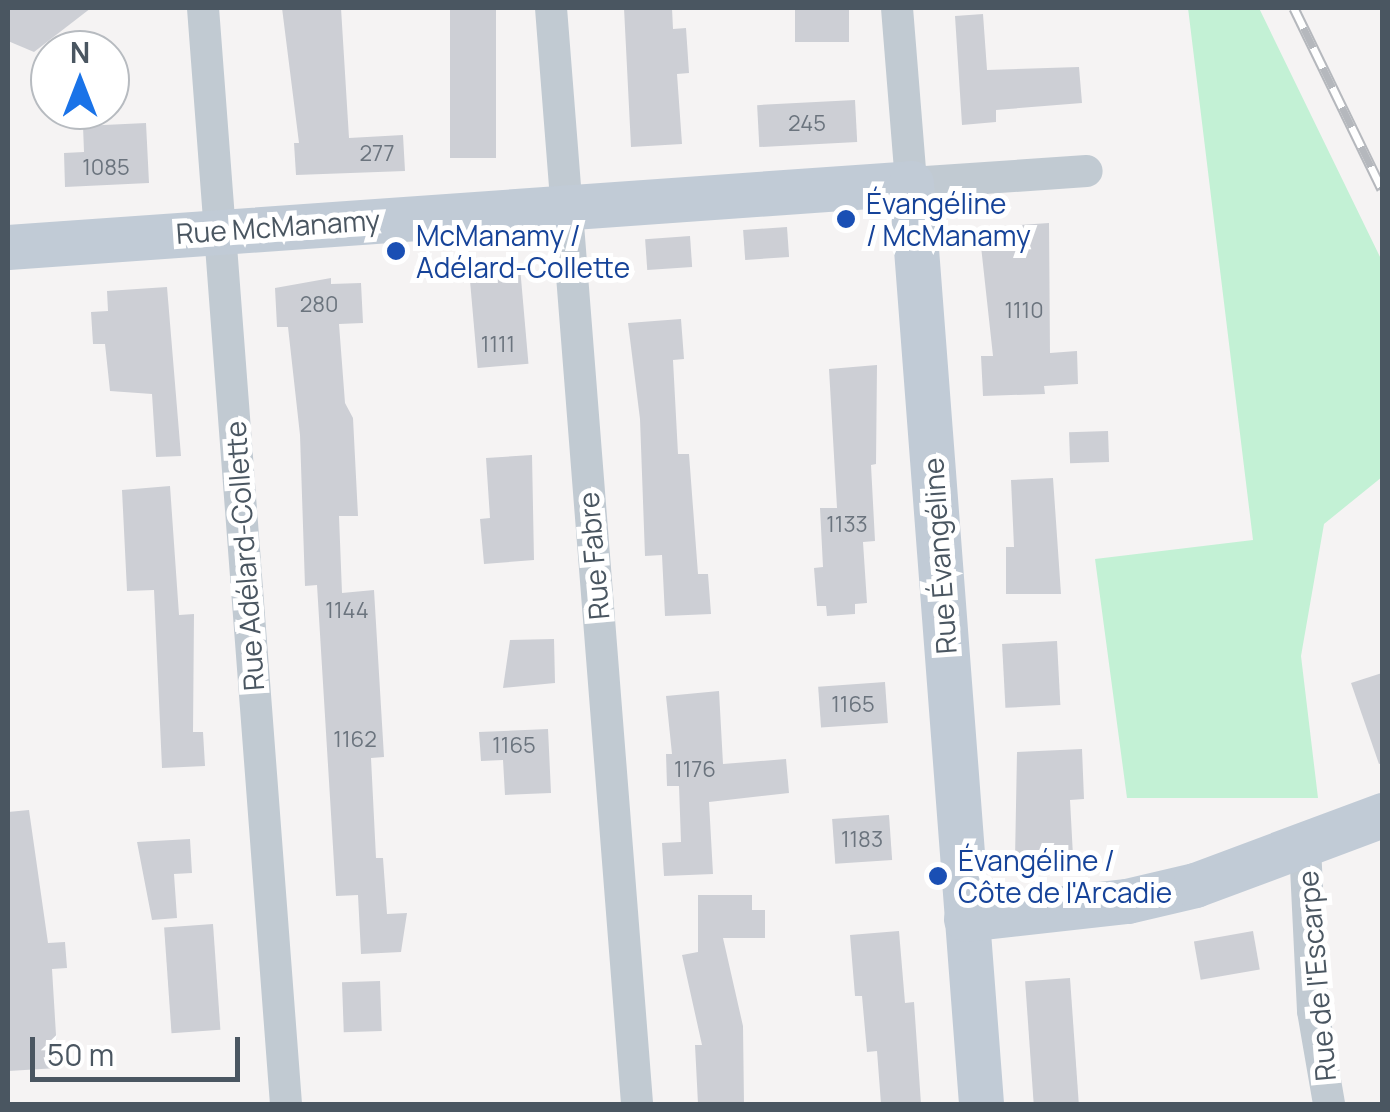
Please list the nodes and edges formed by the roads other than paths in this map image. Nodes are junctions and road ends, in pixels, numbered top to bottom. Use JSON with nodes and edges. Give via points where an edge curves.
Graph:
{"nodes":[{"id":1,"x":203,"y":8,"type":"edge"},
{"id":2,"x":550,"y":8,"type":"edge"},
{"id":3,"x":897,"y":8,"type":"edge"},
{"id":4,"x":1087,"y":171,"type":"dead end"},
{"id":5,"x":911,"y":183,"type":"junction"},
{"id":6,"x":565,"y":204,"type":"junction"},
{"id":7,"x":218,"y":231,"type":"junction"},
{"id":8,"x":8,"y":247,"type":"edge"},
{"id":9,"x":1382,"y":815,"type":"edge"},
{"id":10,"x":1305,"y":847,"type":"junction"},
{"id":11,"x":966,"y":920,"type":"junction"},
{"id":12,"x":286,"y":1104,"type":"edge"},
{"id":13,"x":637,"y":1104,"type":"edge"},
{"id":14,"x":981,"y":1104,"type":"edge"},
{"id":15,"x":1329,"y":1104,"type":"edge"}],
"edges":[{"from":1,"to":7,"type":"street","name":"Rue Adélard-Collette"},
{"from":2,"to":6,"type":"street","name":"Rue Fabre"},
{"from":3,"to":5,"type":"street","name":"Rue Évangéline"},
{"from":4,"to":5,"type":"street","name":"Rue McManamy"},
{"from":5,"to":6,"type":"street","name":"Rue McManamy"},
{"from":5,"to":11,"type":"street","name":"Rue Évangéline"},
{"from":6,"to":7,"type":"street","name":"Rue McManamy"},
{"from":6,"to":13,"type":"street","name":"Rue Fabre"},
{"from":7,"to":8,"type":"street","name":"Rue McManamy"},
{"from":7,"to":12,"type":"street","name":"Rue Adélard-Collette"},
{"from":9,"to":10,"type":"street"},
{"from":10,"to":11,"type":"street","via":[[1127,901]]},
{"from":10,"to":15,"type":"street","name":"Rue de l'Escarpe","via":[[1314,1011]]},
{"from":11,"to":14,"type":"street","name":"Rue Évangéline"}]}
